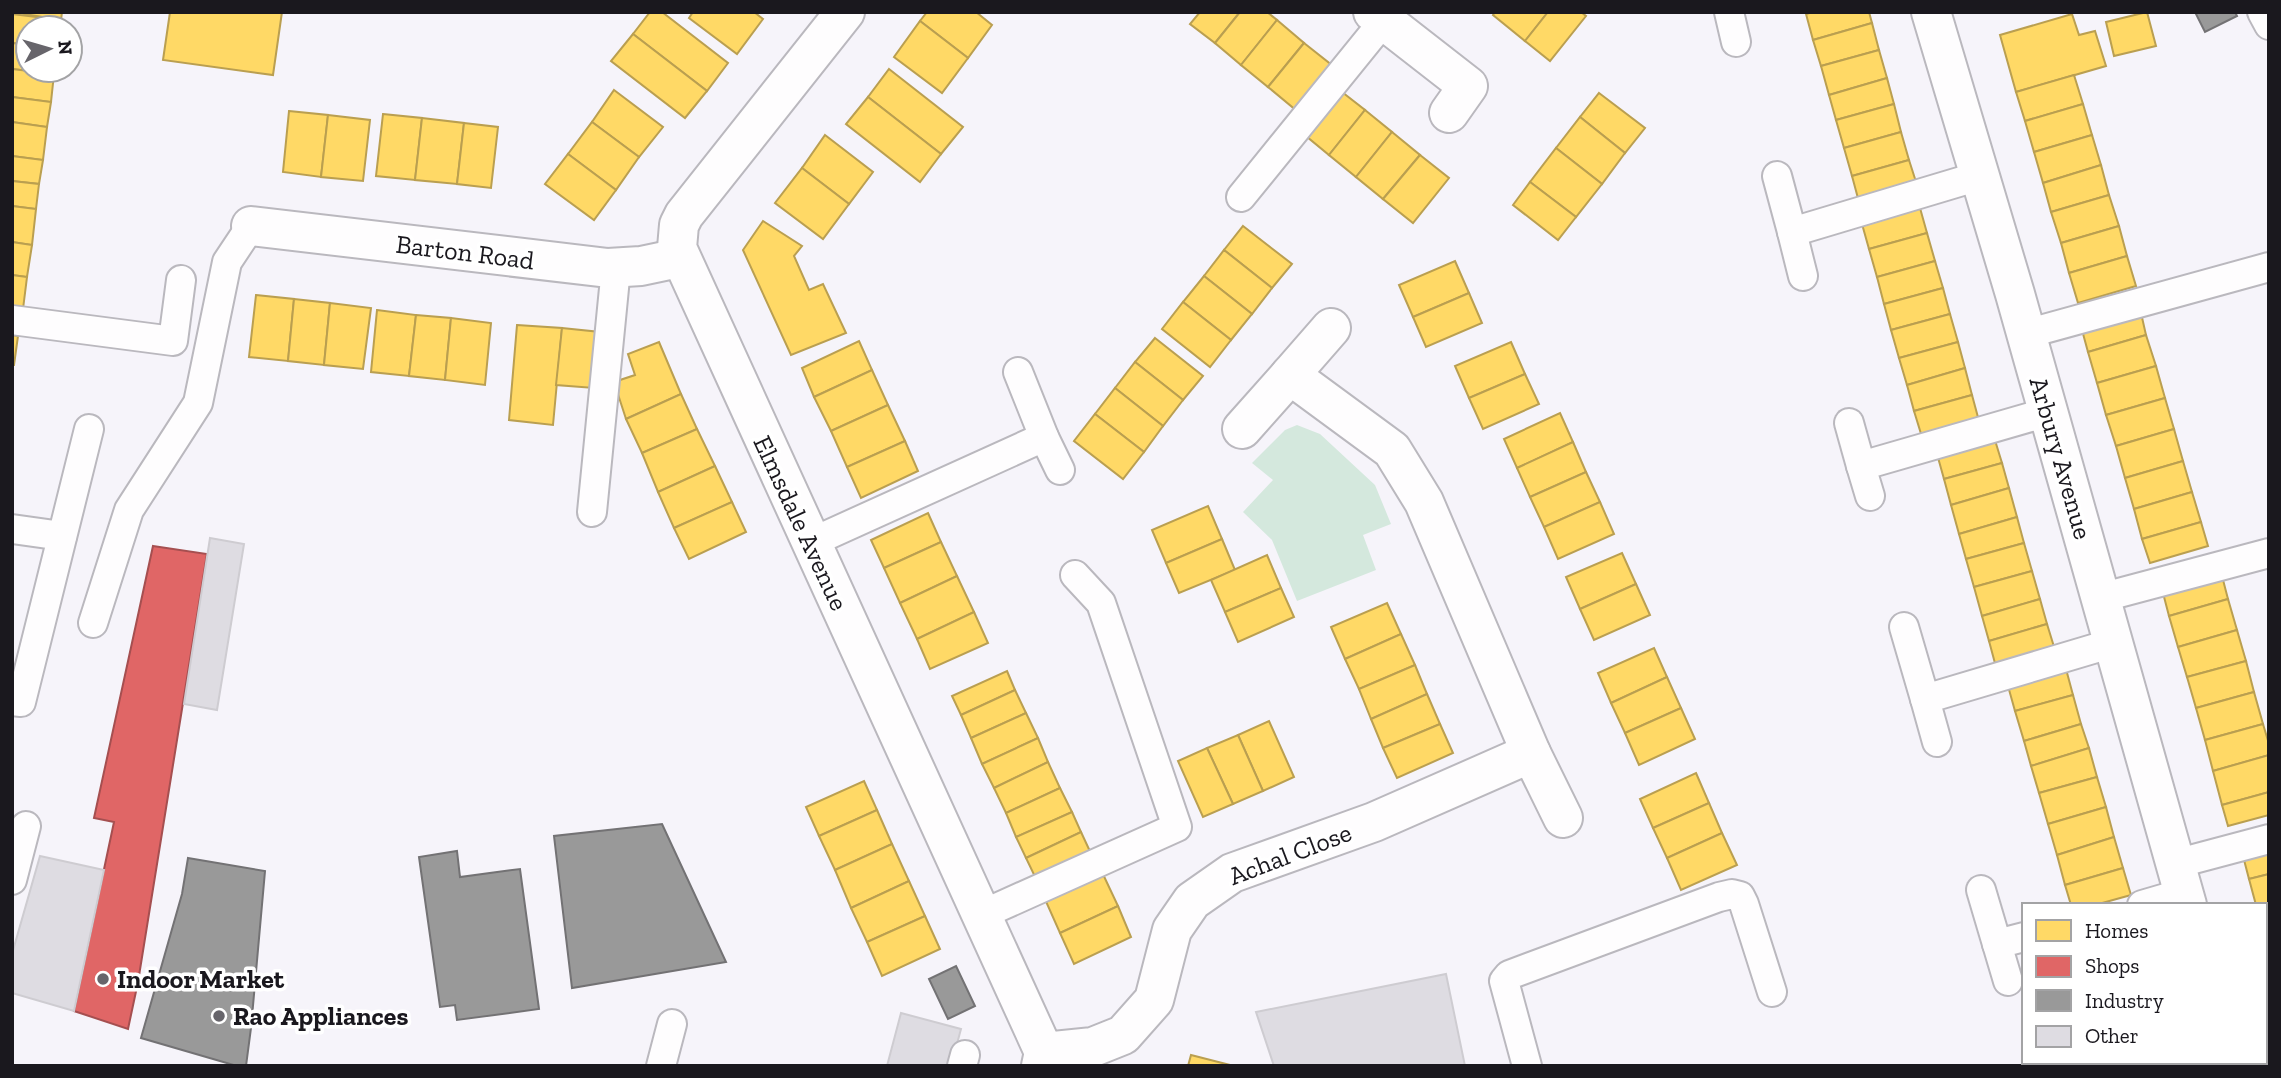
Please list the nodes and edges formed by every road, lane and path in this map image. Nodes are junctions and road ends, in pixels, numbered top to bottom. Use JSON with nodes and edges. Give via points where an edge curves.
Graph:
{"nodes":[{"id":1,"x":845,"y":12,"type":"edge"},
{"id":2,"x":1729,"y":12,"type":"edge"},
{"id":3,"x":2262,"y":12,"type":"edge"},
{"id":4,"x":1383,"y":15,"type":"edge"},
{"id":5,"x":1943,"y":16,"type":"edge"},
{"id":6,"x":2269,"y":25,"type":"edge"},
{"id":7,"x":1737,"y":42,"type":"dead end"},
{"id":8,"x":1467,"y":88,"type":"dead end"},
{"id":9,"x":1777,"y":176,"type":"dead end"},
{"id":10,"x":1979,"y":176,"type":"junction"},
{"id":11,"x":1241,"y":197,"type":"dead end"},
{"id":12,"x":251,"y":226,"type":"joint"},
{"id":13,"x":1792,"y":232,"type":"junction"},
{"id":14,"x":679,"y":258,"type":"junction"},
{"id":15,"x":2269,"y":267,"type":"edge"},
{"id":16,"x":616,"y":268,"type":"junction"},
{"id":17,"x":1803,"y":275,"type":"dead end"},
{"id":18,"x":181,"y":280,"type":"dead end"},
{"id":19,"x":12,"y":320,"type":"edge"},
{"id":20,"x":1331,"y":328,"type":"dead end"},
{"id":21,"x":2026,"y":334,"type":"junction"},
{"id":22,"x":1018,"y":372,"type":"dead end"},
{"id":23,"x":1290,"y":375,"type":"junction"},
{"id":24,"x":2048,"y":412,"type":"junction"},
{"id":25,"x":1849,"y":423,"type":"dead end"},
{"id":26,"x":89,"y":429,"type":"dead end"},
{"id":27,"x":1242,"y":429,"type":"dead end"},
{"id":28,"x":1044,"y":436,"type":"junction"},
{"id":29,"x":1861,"y":466,"type":"junction"},
{"id":30,"x":1060,"y":470,"type":"dead end"},
{"id":31,"x":1870,"y":496,"type":"dead end"},
{"id":32,"x":592,"y":512,"type":"dead end"},
{"id":33,"x":12,"y":529,"type":"edge"},
{"id":34,"x":62,"y":536,"type":"junction"},
{"id":35,"x":810,"y":543,"type":"junction"},
{"id":36,"x":2269,"y":552,"type":"edge"},
{"id":37,"x":1075,"y":575,"type":"dead end"},
{"id":38,"x":2100,"y":598,"type":"junction"},
{"id":39,"x":93,"y":623,"type":"dead end"},
{"id":40,"x":1904,"y":627,"type":"dead end"},
{"id":41,"x":2113,"y":643,"type":"junction"},
{"id":42,"x":1925,"y":699,"type":"junction"},
{"id":43,"x":12,"y":701,"type":"edge"},
{"id":44,"x":1937,"y":742,"type":"dead end"},
{"id":45,"x":1531,"y":753,"type":"junction"},
{"id":46,"x":1563,"y":818,"type":"dead end"},
{"id":47,"x":26,"y":826,"type":"dead end"},
{"id":48,"x":2269,"y":839,"type":"edge"},
{"id":49,"x":12,"y":880,"type":"edge"},
{"id":50,"x":2182,"y":887,"type":"edge"},
{"id":51,"x":1981,"y":890,"type":"dead end"},
{"id":52,"x":2146,"y":903,"type":"edge"},
{"id":53,"x":981,"y":915,"type":"junction"},
{"id":54,"x":2010,"y":941,"type":"edge"},
{"id":55,"x":2008,"y":981,"type":"dead end"},
{"id":56,"x":1772,"y":992,"type":"dead end"},
{"id":57,"x":672,"y":1024,"type":"dead end"},
{"id":58,"x":1042,"y":1059,"type":"edge"},
{"id":59,"x":662,"y":1066,"type":"edge"},
{"id":60,"x":1527,"y":1066,"type":"edge"}],
"edges":[{"from":1,"to":14,"type":"street","name":"Elmsdale Avenue","via":[[684,215],[677,237]]},
{"from":2,"to":7,"type":"lane"},
{"from":3,"to":6,"type":"lane"},
{"from":4,"to":8,"type":"street"},
{"from":4,"to":11,"type":"lane"},
{"from":5,"to":10,"type":"street","name":"Arbury Avenue"},
{"from":9,"to":13,"type":"lane"},
{"from":10,"to":13,"type":"lane"},
{"from":10,"to":21,"type":"street","name":"Arbury Avenue"},
{"from":12,"to":16,"type":"street","name":"Barton Road"},
{"from":12,"to":39,"type":"lane","via":[[228,262],[198,402],[129,510]]},
{"from":13,"to":17,"type":"lane"},
{"from":14,"to":16,"type":"street","name":"Barton Road"},
{"from":14,"to":35,"type":"street","name":"Elmsdale Avenue"},
{"from":15,"to":21,"type":"lane"},
{"from":16,"to":32,"type":"lane"},
{"from":18,"to":19,"type":"lane","via":[[173,341]]},
{"from":20,"to":23,"type":"street"},
{"from":21,"to":24,"type":"street","name":"Arbury Avenue"},
{"from":22,"to":28,"type":"lane"},
{"from":23,"to":27,"type":"street"},
{"from":23,"to":45,"type":"street","via":[[1392,450],[1424,502]]},
{"from":24,"to":29,"type":"lane"},
{"from":24,"to":38,"type":"street","name":"Arbury Avenue"},
{"from":25,"to":29,"type":"lane"},
{"from":26,"to":34,"type":"lane"},
{"from":28,"to":30,"type":"lane"},
{"from":28,"to":35,"type":"lane"},
{"from":29,"to":31,"type":"lane"},
{"from":33,"to":34,"type":"lane"},
{"from":34,"to":43,"type":"lane","via":[[21,702]]},
{"from":35,"to":53,"type":"street","name":"Elmsdale Avenue"},
{"from":36,"to":38,"type":"lane"},
{"from":37,"to":53,"type":"lane","via":[[1101,603],[1177,827]]},
{"from":38,"to":41,"type":"street","name":"Arbury Avenue"},
{"from":40,"to":42,"type":"lane"},
{"from":41,"to":42,"type":"lane"},
{"from":41,"to":50,"type":"street","name":"Arbury Avenue"},
{"from":42,"to":44,"type":"lane"},
{"from":45,"to":46,"type":"street"},
{"from":45,"to":58,"type":"street","name":"Achal Close","via":[[1374,822],[1232,873],[1192,901],[1172,930],[1154,1000],[1122,1035]]},
{"from":47,"to":49,"type":"lane"},
{"from":48,"to":50,"type":"lane"},
{"from":50,"to":52,"type":"lane"},
{"from":51,"to":54,"type":"lane"},
{"from":53,"to":58,"type":"street","name":"Elmsdale Avenue"},
{"from":54,"to":55,"type":"lane"},
{"from":56,"to":60,"type":"lane","via":[[1740,896],[1719,897],[1508,975],[1506,994]]},
{"from":57,"to":59,"type":"lane"}]}
